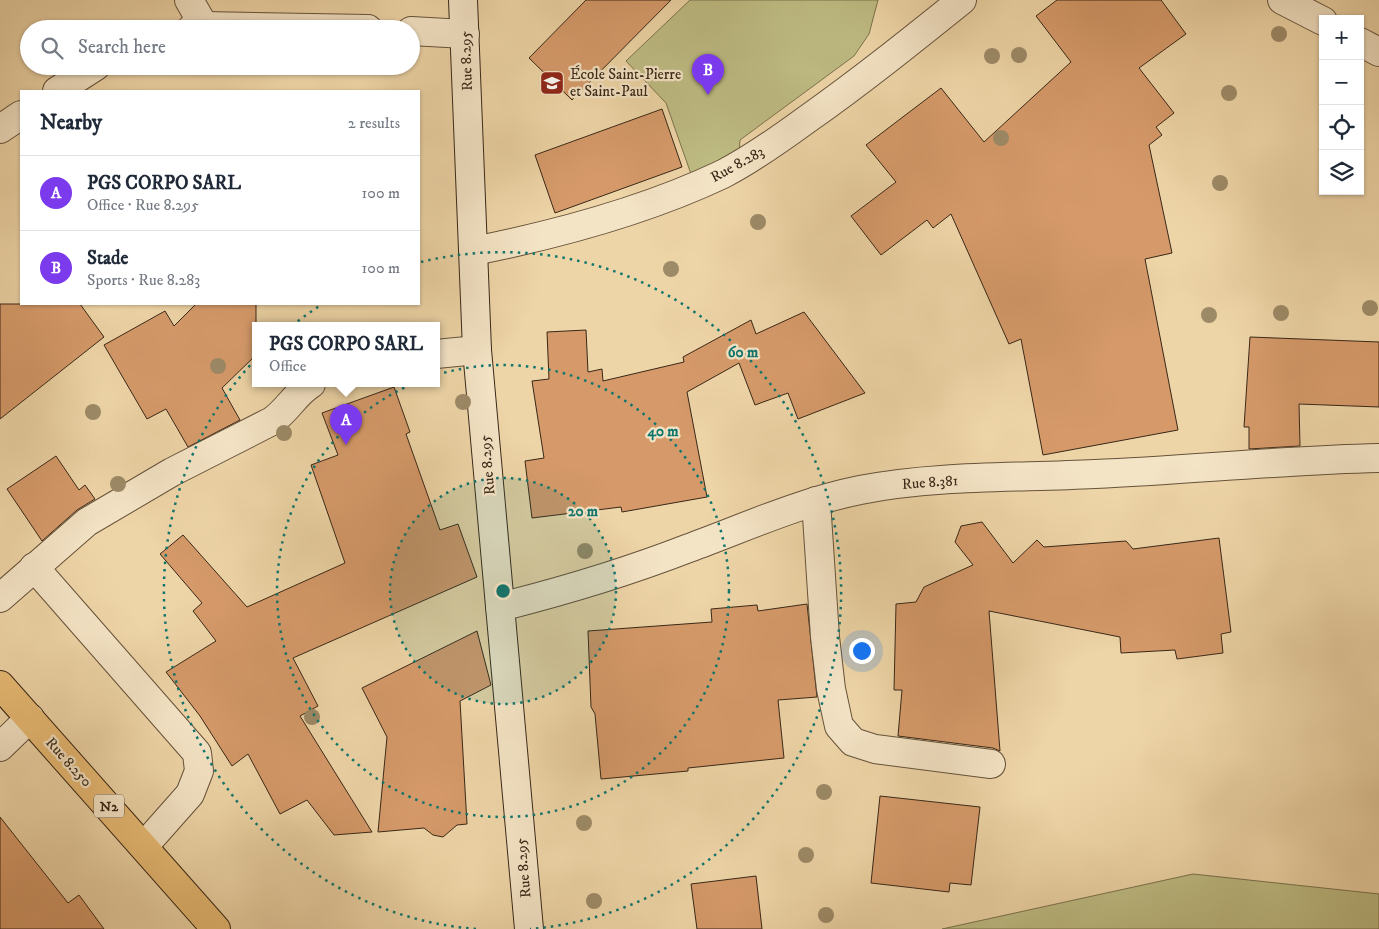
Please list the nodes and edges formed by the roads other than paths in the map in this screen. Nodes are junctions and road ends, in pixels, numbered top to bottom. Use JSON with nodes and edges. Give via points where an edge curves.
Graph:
{"nodes":[{"id":1,"x":189,"y":0,"type":"edge"},
{"id":2,"x":463,"y":0,"type":"edge"},
{"id":3,"x":962,"y":0,"type":"edge"},
{"id":4,"x":1282,"y":0,"type":"edge"},
{"id":5,"x":1319,"y":19,"type":"edge"},
{"id":6,"x":195,"y":20,"type":"edge"},
{"id":7,"x":420,"y":32,"type":"edge"},
{"id":8,"x":465,"y":34,"type":"junction"},
{"id":9,"x":1364,"y":44,"type":"edge"},
{"id":10,"x":1379,"y":52,"type":"edge"},
{"id":11,"x":82,"y":75,"type":"edge"},
{"id":12,"x":59,"y":90,"type":"edge"},
{"id":13,"x":20,"y":116,"type":"edge"},
{"id":14,"x":0,"y":129,"type":"edge"},
{"id":15,"x":474,"y":251,"type":"junction"},
{"id":16,"x":477,"y":350,"type":"junction"},
{"id":17,"x":440,"y":354,"type":"edge"},
{"id":18,"x":307,"y":387,"type":"edge"},
{"id":19,"x":1379,"y":458,"type":"edge"},
{"id":20,"x":816,"y":501,"type":"junction"},
{"id":21,"x":34,"y":567,"type":"junction"},
{"id":22,"x":0,"y":598,"type":"edge"},
{"id":23,"x":500,"y":607,"type":"junction"},
{"id":24,"x":0,"y":685,"type":"edge"},
{"id":25,"x":30,"y":718,"type":"junction"},
{"id":26,"x":0,"y":747,"type":"edge"},
{"id":27,"x":990,"y":764,"type":"dead end"},
{"id":28,"x":144,"y":846,"type":"junction"},
{"id":29,"x":216,"y":929,"type":"edge"},
{"id":30,"x":529,"y":929,"type":"edge"}],
"edges":[{"from":1,"to":6,"type":"street"},
{"from":2,"to":8,"type":"street","name":"Rue 8.295"},
{"from":3,"to":15,"type":"street","name":"Rue 8.283","via":[[862,80],[724,173],[656,203],[530,240]]},
{"from":4,"to":5,"type":"street"},
{"from":7,"to":8,"type":"street"},
{"from":8,"to":15,"type":"street","name":"Rue 8.295"},
{"from":9,"to":10,"type":"street"},
{"from":11,"to":12,"type":"street"},
{"from":13,"to":14,"type":"street"},
{"from":15,"to":16,"type":"street","name":"Rue 8.295"},
{"from":16,"to":17,"type":"street"},
{"from":16,"to":23,"type":"street","name":"Rue 8.295"},
{"from":18,"to":21,"type":"street","via":[[284,413],[136,491],[88,522]]},
{"from":19,"to":20,"type":"street","name":"Rue 8.381","via":[[906,482]]},
{"from":20,"to":23,"type":"street","name":"Rue 8.381","via":[[625,572]]},
{"from":20,"to":27,"type":"street","via":[[825,637],[839,726],[853,742],[875,749]]},
{"from":21,"to":22,"type":"street"},
{"from":21,"to":28,"type":"street","via":[[197,753],[199,770],[190,794]]},
{"from":23,"to":30,"type":"street","name":"Rue 8.295"},
{"from":24,"to":25,"type":"highway","name":"Rue 8.250","number":"N2"},
{"from":25,"to":26,"type":"street"},
{"from":25,"to":28,"type":"highway","name":"Rue 8.250","number":"N2"},
{"from":28,"to":29,"type":"highway","name":"Rue 8.250","number":"N2"}]}
